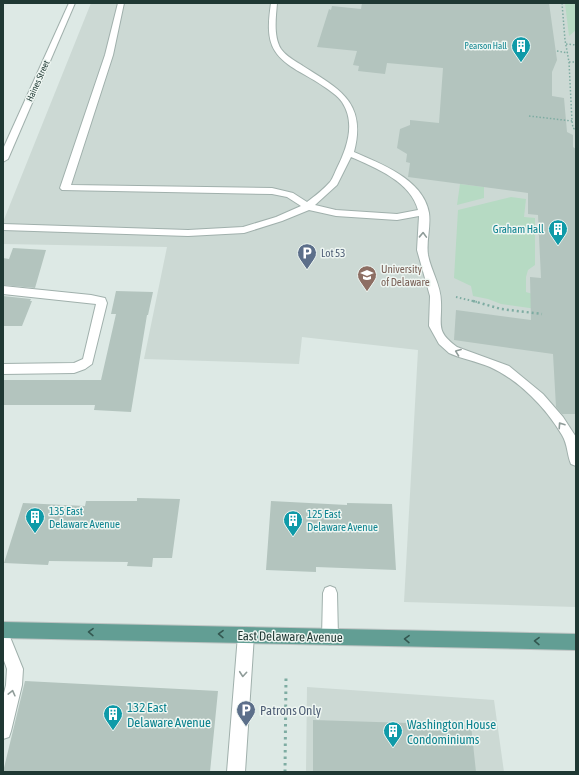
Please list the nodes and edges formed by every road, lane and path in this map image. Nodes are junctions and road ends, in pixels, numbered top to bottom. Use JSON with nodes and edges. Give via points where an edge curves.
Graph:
{"nodes":[{"id":1,"x":72,"y":3,"type":"edge"},
{"id":2,"x":121,"y":3,"type":"edge"},
{"id":3,"x":274,"y":3,"type":"edge"},
{"id":4,"x":562,"y":3,"type":"edge"},
{"id":5,"x":566,"y":44,"type":"junction"},
{"id":6,"x":576,"y":45,"type":"edge"},
{"id":7,"x":557,"y":51,"type":"dead end"},
{"id":8,"x":568,"y":53,"type":"junction"},
{"id":9,"x":569,"y":62,"type":"junction"},
{"id":10,"x":576,"y":62,"type":"edge"},
{"id":11,"x":529,"y":116,"type":"dead end"},
{"id":12,"x":572,"y":121,"type":"junction"},
{"id":13,"x":576,"y":130,"type":"edge"},
{"id":14,"x":349,"y":153,"type":"junction"},
{"id":15,"x":3,"y":159,"type":"edge"},
{"id":16,"x":308,"y":207,"type":"junction"},
{"id":17,"x":424,"y":212,"type":"junction"},
{"id":18,"x":3,"y":227,"type":"edge"},
{"id":19,"x":3,"y":290,"type":"edge"},
{"id":20,"x":452,"y":296,"type":"dead end"},
{"id":21,"x":542,"y":314,"type":"dead end"},
{"id":22,"x":3,"y":369,"type":"edge"},
{"id":23,"x":576,"y":460,"type":"edge"},
{"id":24,"x":330,"y":593,"type":"dead end"},
{"id":25,"x":3,"y":630,"type":"edge"},
{"id":26,"x":246,"y":635,"type":"junction"},
{"id":27,"x":3,"y":637,"type":"edge"},
{"id":28,"x":330,"y":637,"type":"junction"},
{"id":29,"x":576,"y":642,"type":"edge"},
{"id":30,"x":286,"y":676,"type":"dead end"},
{"id":31,"x":3,"y":731,"type":"edge"},
{"id":32,"x":236,"y":772,"type":"edge"},
{"id":33,"x":285,"y":772,"type":"edge"}],
"edges":[{"from":1,"to":15,"type":"street","name":"Haines Street"},
{"from":2,"to":16,"type":"street","via":[[109,55],[65,188],[272,191],[290,195]]},
{"from":3,"to":14,"type":"street","via":[[272,22],[278,50],[288,60],[326,84],[345,100],[353,125]]},
{"from":4,"to":5,"type":"path"},
{"from":5,"to":6,"type":"path"},
{"from":5,"to":8,"type":"path"},
{"from":7,"to":8,"type":"path"},
{"from":8,"to":9,"type":"path"},
{"from":9,"to":10,"type":"path"},
{"from":9,"to":12,"type":"path"},
{"from":11,"to":12,"type":"path"},
{"from":12,"to":13,"type":"path"},
{"from":14,"to":16,"type":"street","via":[[334,183]]},
{"from":14,"to":17,"type":"street","via":[[392,173],[421,202]]},
{"from":16,"to":17,"type":"street","via":[[336,213],[398,217]]},
{"from":16,"to":18,"type":"street","via":[[244,230],[188,233]]},
{"from":23,"to":17,"type":"street","one_way":true,"via":[[573,442],[550,409],[516,376],[496,364],[454,351],[443,342],[433,327],[436,302],[423,255]]},
{"from":19,"to":22,"type":"street","via":[[91,299],[102,303],[88,361],[82,366]]},
{"from":20,"to":21,"type":"path","via":[[501,310]]},
{"from":24,"to":28,"type":"street"},
{"from":26,"to":25,"type":"main road","name":"East Delaware Avenue","one_way":true},
{"from":26,"to":28,"type":"main road","name":"East Delaware Avenue"},
{"from":26,"to":32,"type":"street","one_way":true},
{"from":31,"to":27,"type":"street","one_way":true,"via":[[14,685],[15,669]]},
{"from":29,"to":28,"type":"main road","name":"East Delaware Avenue","one_way":true},
{"from":30,"to":33,"type":"path"}]}
